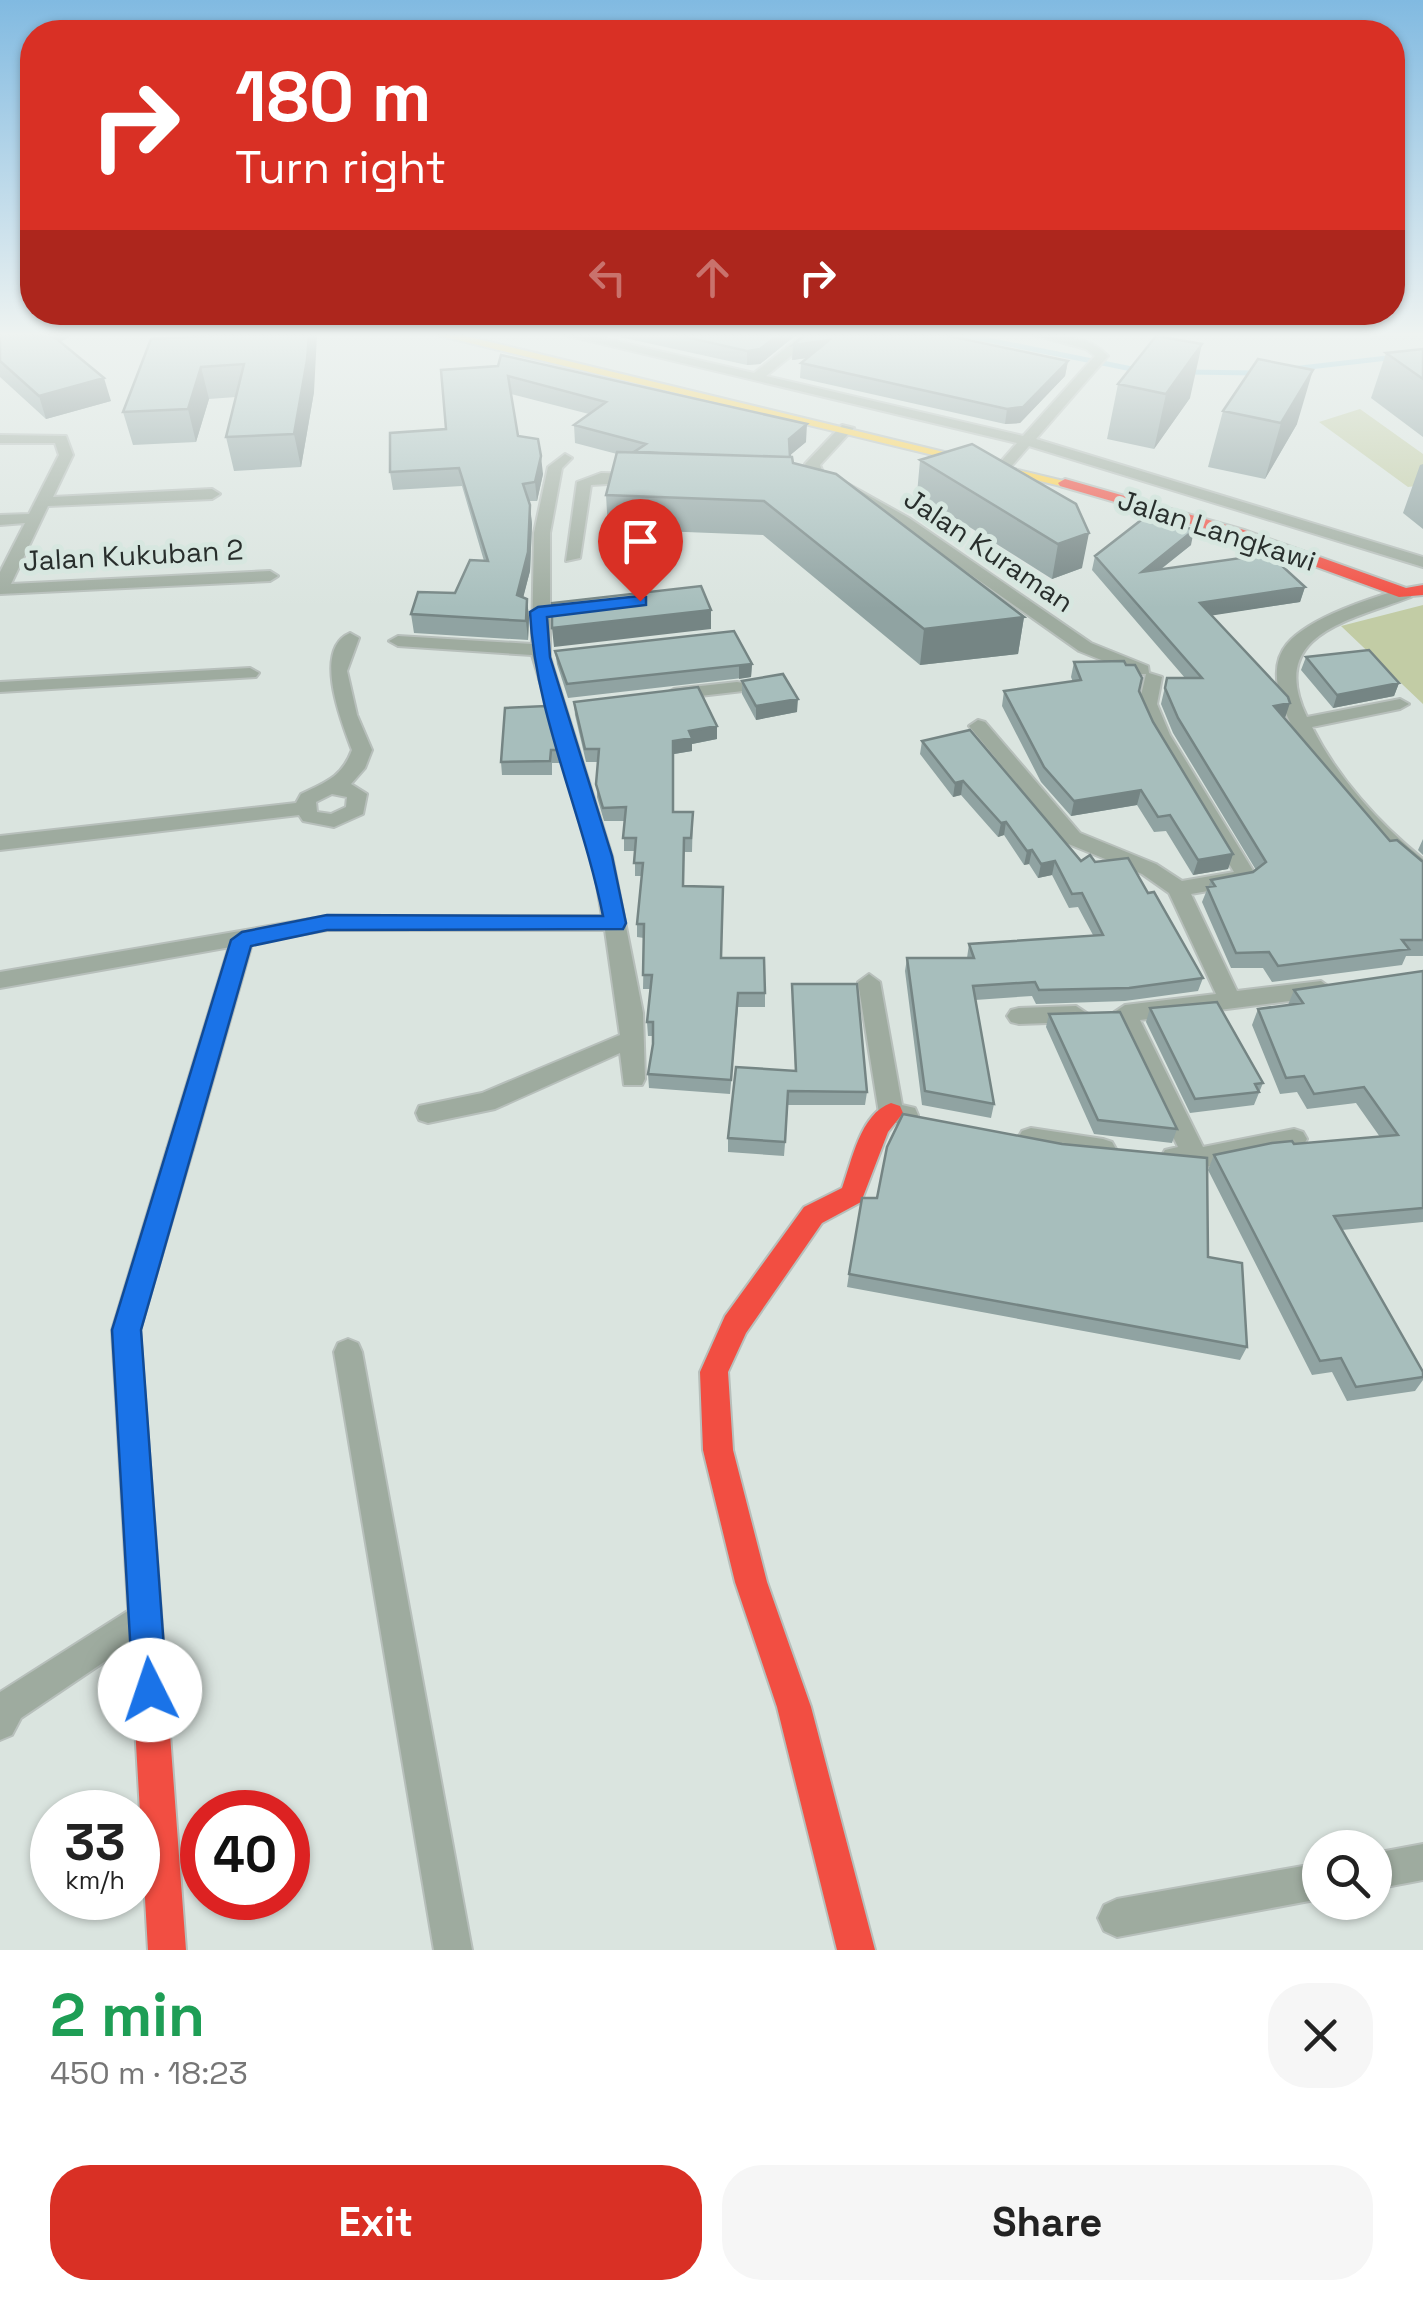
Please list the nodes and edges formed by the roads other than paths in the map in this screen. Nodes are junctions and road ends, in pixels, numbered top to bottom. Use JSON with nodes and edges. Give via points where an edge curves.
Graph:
{"nodes":[{"id":1,"x":837,"y":426,"type":"edge"},
{"id":2,"x":904,"y":426,"type":"edge"},
{"id":3,"x":920,"y":426,"type":"edge"},
{"id":4,"x":1040,"y":426,"type":"edge"},
{"id":5,"x":846,"y":428,"type":"junction"},
{"id":6,"x":0,"y":439,"type":"edge"},
{"id":7,"x":1015,"y":454,"type":"junction"},
{"id":8,"x":565,"y":458,"type":"dead end"},
{"id":9,"x":656,"y":479,"type":"edge"},
{"id":10,"x":212,"y":494,"type":"dead end"},
{"id":11,"x":43,"y":502,"type":"junction"},
{"id":12,"x":35,"y":518,"type":"junction"},
{"id":13,"x":0,"y":520,"type":"edge"},
{"id":14,"x":576,"y":523,"type":"junction"},
{"id":15,"x":543,"y":524,"type":"junction"},
{"id":16,"x":572,"y":558,"type":"dead end"},
{"id":17,"x":1423,"y":562,"type":"edge"},
{"id":18,"x":270,"y":576,"type":"dead end"},
{"id":19,"x":1417,"y":588,"type":"edge"},
{"id":20,"x":0,"y":589,"type":"edge"},
{"id":21,"x":350,"y":638,"type":"dead end"},
{"id":22,"x":398,"y":641,"type":"dead end"},
{"id":23,"x":547,"y":654,"type":"junction"},
{"id":24,"x":250,"y":673,"type":"dead end"},
{"id":25,"x":0,"y":686,"type":"edge"},
{"id":26,"x":738,"y":687,"type":"edge"},
{"id":27,"x":647,"y":698,"type":"edge"},
{"id":28,"x":1400,"y":704,"type":"dead end"},
{"id":29,"x":1303,"y":723,"type":"junction"},
{"id":30,"x":978,"y":726,"type":"dead end"},
{"id":31,"x":336,"y":787,"type":"junction"},
{"id":32,"x":304,"y":808,"type":"junction"},
{"id":33,"x":0,"y":843,"type":"edge"},
{"id":34,"x":1423,"y":870,"type":"edge"},
{"id":35,"x":1178,"y":890,"type":"junction"},
{"id":36,"x":616,"y":923,"type":"junction"},
{"id":37,"x":242,"y":940,"type":"junction"},
{"id":38,"x":0,"y":980,"type":"edge"},
{"id":39,"x":869,"y":982,"type":"dead end"},
{"id":40,"x":1343,"y":985,"type":"edge"},
{"id":41,"x":1231,"y":1002,"type":"junction"},
{"id":42,"x":1125,"y":1013,"type":"junction"},
{"id":43,"x":1020,"y":1016,"type":"dead end"},
{"id":44,"x":632,"y":1040,"type":"junction"},
{"id":45,"x":633,"y":1079,"type":"dead end"},
{"id":46,"x":891,"y":1112,"type":"junction"},
{"id":47,"x":428,"y":1113,"type":"dead end"},
{"id":48,"x":928,"y":1120,"type":"edge"},
{"id":49,"x":1003,"y":1133,"type":"edge"},
{"id":50,"x":1294,"y":1139,"type":"edge"},
{"id":51,"x":1196,"y":1159,"type":"junction"},
{"id":52,"x":348,"y":1352,"type":"dead end"},
{"id":53,"x":145,"y":1616,"type":"junction"},
{"id":54,"x":0,"y":1723,"type":"edge"},
{"id":55,"x":1423,"y":1862,"type":"edge"},
{"id":56,"x":1392,"y":1867,"type":"edge"},
{"id":57,"x":1302,"y":1884,"type":"edge"},
{"id":58,"x":1117,"y":1918,"type":"dead end"},
{"id":59,"x":167,"y":1950,"type":"edge"},
{"id":60,"x":453,"y":1950,"type":"edge"},
{"id":61,"x":856,"y":1950,"type":"edge"}],
"edges":[{"from":1,"to":5,"type":"street","name":"Jalan Langkawi"},
{"from":2,"to":7,"type":"street","name":"Jalan Langkawi"},
{"from":3,"to":7,"type":"street"},
{"from":4,"to":7,"type":"street"},
{"from":5,"to":7,"type":"street","name":"Jalan Langkawi"},
{"from":5,"to":35,"type":"street","name":"Jalan Kuraman","via":[[812,464],[811,482],[843,485],[1085,647],[1147,674],[1148,704],[1161,735],[1248,877]]},
{"from":6,"to":11,"type":"street","via":[[61,440],[66,455]]},
{"from":7,"to":17,"type":"street","via":[[1347,535]]},
{"from":7,"to":19,"type":"street","name":"Jalan Langkawi"},
{"from":8,"to":15,"type":"street","via":[[555,467]]},
{"from":9,"to":14,"type":"street","via":[[584,482]]},
{"from":10,"to":11,"type":"street"},
{"from":11,"to":12,"type":"street"},
{"from":12,"to":13,"type":"street"},
{"from":12,"to":20,"type":"street"},
{"from":14,"to":15,"type":"street"},
{"from":14,"to":16,"type":"street"},
{"from":15,"to":23,"type":"street"},
{"from":18,"to":20,"type":"street","name":"Jalan Kukuban 2"},
{"from":19,"to":29,"type":"street","via":[[1316,628],[1292,648],[1287,685]]},
{"from":21,"to":31,"type":"street","via":[[338,671],[362,750]]},
{"from":22,"to":23,"type":"street"},
{"from":23,"to":36,"type":"street"},
{"from":24,"to":25,"type":"street"},
{"from":26,"to":27,"type":"street"},
{"from":28,"to":29,"type":"street"},
{"from":29,"to":34,"type":"street","via":[[1314,753],[1402,855]]},
{"from":30,"to":35,"type":"street","via":[[1072,838],[1149,869]]},
{"from":31,"to":32,"type":"street","via":[[314,793]]},
{"from":31,"to":32,"type":"street","via":[[359,799],[350,814],[324,821]]},
{"from":32,"to":33,"type":"street"},
{"from":35,"to":41,"type":"street"},
{"from":36,"to":37,"type":"street","via":[[327,923]]},
{"from":36,"to":44,"type":"street"},
{"from":37,"to":38,"type":"street"},
{"from":37,"to":53,"type":"street","via":[[126,1330]]},
{"from":39,"to":46,"type":"street"},
{"from":40,"to":41,"type":"street"},
{"from":41,"to":42,"type":"street"},
{"from":42,"to":43,"type":"street"},
{"from":42,"to":51,"type":"street"},
{"from":44,"to":45,"type":"street"},
{"from":44,"to":47,"type":"street","via":[[486,1102]]},
{"from":46,"to":48,"type":"street"},
{"from":46,"to":61,"type":"street","via":[[876,1126],[852,1196],[813,1215],[735,1325],[714,1372],[723,1469],[751,1582],[794,1706]]},
{"from":49,"to":51,"type":"street"},
{"from":50,"to":51,"type":"street"},
{"from":52,"to":60,"type":"street"},
{"from":53,"to":54,"type":"street","via":[[9,1706]]},
{"from":53,"to":59,"type":"street"},
{"from":55,"to":56,"type":"street"},
{"from":57,"to":58,"type":"street"}]}
